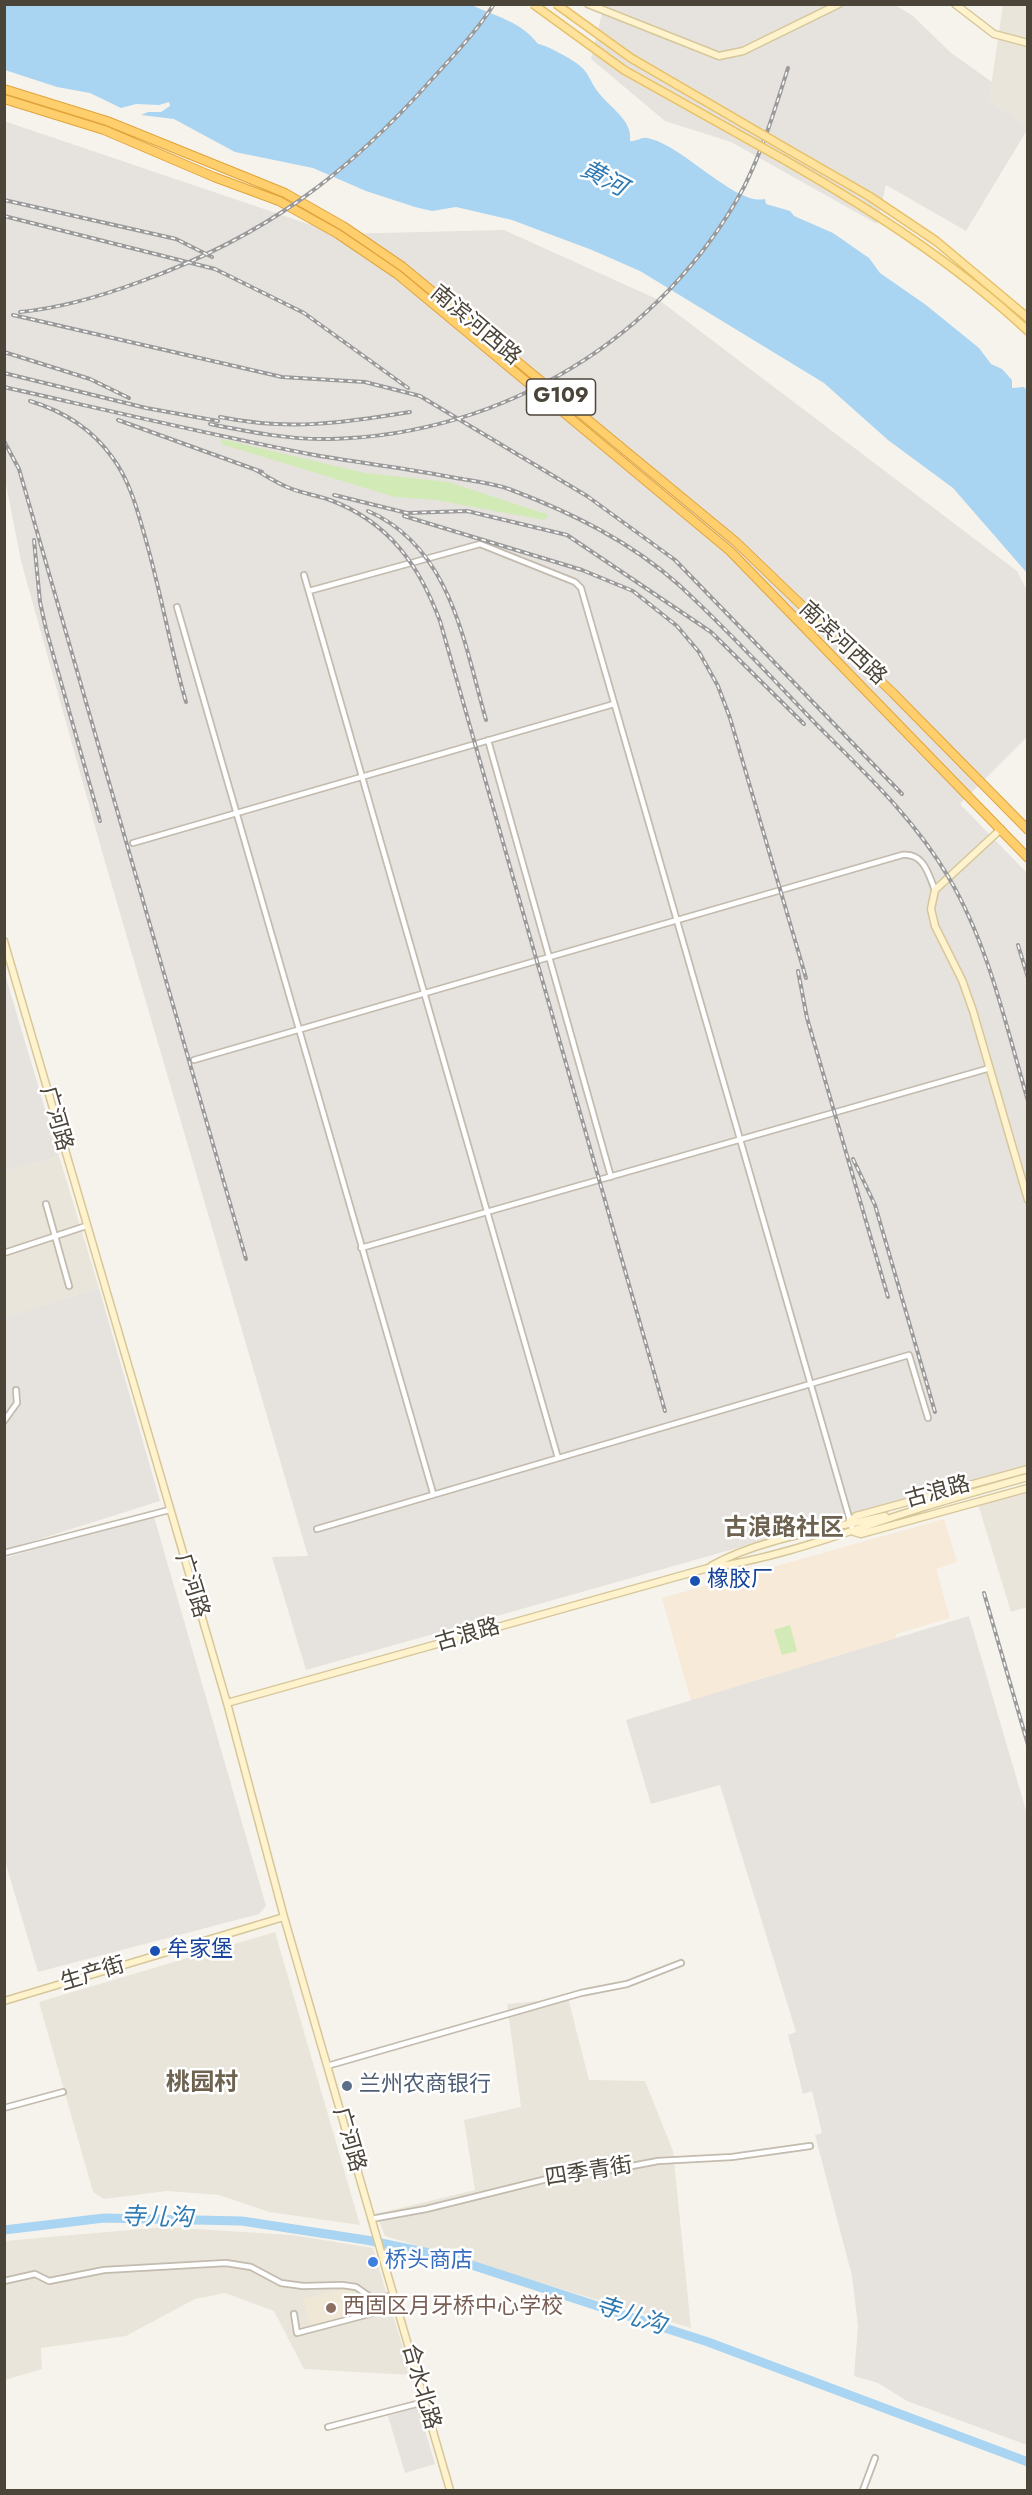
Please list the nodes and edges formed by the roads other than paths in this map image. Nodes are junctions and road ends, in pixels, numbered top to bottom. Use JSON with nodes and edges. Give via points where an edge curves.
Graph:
{"nodes":[{"id":1,"x":533,"y":4,"type":"edge"},
{"id":2,"x":556,"y":4,"type":"edge"},
{"id":3,"x":588,"y":4,"type":"edge"},
{"id":4,"x":838,"y":4,"type":"edge"},
{"id":5,"x":956,"y":4,"type":"edge"},
{"id":6,"x":1028,"y":43,"type":"edge"},
{"id":7,"x":4,"y":89,"type":"edge"},
{"id":8,"x":4,"y":99,"type":"edge"},
{"id":9,"x":1028,"y":318,"type":"edge"},
{"id":10,"x":1028,"y":331,"type":"edge"},
{"id":11,"x":304,"y":575,"type":"dead end"},
{"id":12,"x":309,"y":591,"type":"junction"},
{"id":13,"x":177,"y":607,"type":"dead end"},
{"id":14,"x":614,"y":704,"type":"junction"},
{"id":15,"x":488,"y":740,"type":"junction"},
{"id":16,"x":363,"y":776,"type":"junction"},
{"id":17,"x":236,"y":813,"type":"junction"},
{"id":18,"x":1001,"y":829,"type":"junction"},
{"id":19,"x":1028,"y":830,"type":"edge"},
{"id":20,"x":133,"y":843,"type":"dead end"},
{"id":21,"x":1028,"y":858,"type":"edge"},
{"id":22,"x":935,"y":890,"type":"junction"},
{"id":23,"x":676,"y":919,"type":"junction"},
{"id":24,"x":4,"y":941,"type":"edge"},
{"id":25,"x":550,"y":957,"type":"junction"},
{"id":26,"x":425,"y":993,"type":"junction"},
{"id":27,"x":297,"y":1029,"type":"junction"},
{"id":28,"x":194,"y":1060,"type":"dead end"},
{"id":29,"x":990,"y":1068,"type":"junction"},
{"id":30,"x":742,"y":1139,"type":"junction"},
{"id":31,"x":611,"y":1177,"type":"junction"},
{"id":32,"x":1028,"y":1200,"type":"edge"},
{"id":33,"x":45,"y":1204,"type":"dead end"},
{"id":34,"x":487,"y":1212,"type":"junction"},
{"id":35,"x":86,"y":1226,"type":"junction"},
{"id":36,"x":55,"y":1237,"type":"junction"},
{"id":37,"x":362,"y":1248,"type":"junction"},
{"id":38,"x":4,"y":1253,"type":"edge"},
{"id":39,"x":69,"y":1286,"type":"dead end"},
{"id":40,"x":812,"y":1384,"type":"junction"},
{"id":41,"x":16,"y":1390,"type":"dead end"},
{"id":42,"x":928,"y":1418,"type":"dead end"},
{"id":43,"x":4,"y":1421,"type":"edge"},
{"id":44,"x":558,"y":1458,"type":"junction"},
{"id":45,"x":1028,"y":1469,"type":"edge"},
{"id":46,"x":1028,"y":1477,"type":"edge"},
{"id":47,"x":1028,"y":1488,"type":"edge"},
{"id":48,"x":433,"y":1493,"type":"junction"},
{"id":49,"x":921,"y":1508,"type":"junction"},
{"id":50,"x":169,"y":1510,"type":"junction"},
{"id":51,"x":850,"y":1521,"type":"junction"},
{"id":52,"x":317,"y":1529,"type":"dead end"},
{"id":53,"x":853,"y":1532,"type":"junction"},
{"id":54,"x":4,"y":1553,"type":"edge"},
{"id":55,"x":708,"y":1568,"type":"junction"},
{"id":56,"x":226,"y":1703,"type":"junction"},
{"id":57,"x":284,"y":1917,"type":"junction"},
{"id":58,"x":681,"y":1963,"type":"dead end"},
{"id":59,"x":4,"y":2001,"type":"edge"},
{"id":60,"x":327,"y":2066,"type":"junction"},
{"id":61,"x":63,"y":2092,"type":"dead end"},
{"id":62,"x":4,"y":2108,"type":"edge"},
{"id":63,"x":810,"y":2146,"type":"dead end"},
{"id":64,"x":371,"y":2219,"type":"junction"},
{"id":65,"x":380,"y":2249,"type":"joint"},
{"id":66,"x":4,"y":2281,"type":"edge"},
{"id":67,"x":393,"y":2296,"type":"junction"},
{"id":68,"x":396,"y":2307,"type":"junction"},
{"id":69,"x":294,"y":2314,"type":"dead end"},
{"id":70,"x":424,"y":2402,"type":"junction"},
{"id":71,"x":328,"y":2427,"type":"dead end"},
{"id":72,"x":875,"y":2458,"type":"dead end"},
{"id":73,"x":450,"y":2490,"type":"edge"},
{"id":74,"x":863,"y":2490,"type":"edge"}],
"edges":[{"from":1,"to":10,"type":"main road","bridge":true,"via":[[624,70],[858,202],[932,252]]},
{"from":2,"to":9,"type":"main road","bridge":true,"via":[[631,58],[869,196],[936,241]]},
{"from":3,"to":4,"type":"street","via":[[719,56],[743,51]]},
{"from":5,"to":6,"type":"street","via":[[994,34]]},
{"from":7,"to":19,"type":"highway","name":"南滨河西路","number":"G109","via":[[107,121],[285,193],[403,267],[736,542]]},
{"from":8,"to":18,"type":"highway","name":"南滨河西路","number":"G109","via":[[104,130],[279,201],[397,274],[730,551]]},
{"from":11,"to":12,"type":"street"},
{"from":12,"to":14,"type":"street","via":[[485,544],[581,588]]},
{"from":12,"to":16,"type":"street"},
{"from":13,"to":17,"type":"street"},
{"from":14,"to":15,"type":"street"},
{"from":14,"to":23,"type":"street"},
{"from":15,"to":16,"type":"street"},
{"from":15,"to":25,"type":"street"},
{"from":16,"to":17,"type":"street"},
{"from":16,"to":26,"type":"street"},
{"from":17,"to":20,"type":"street"},
{"from":17,"to":27,"type":"street"},
{"from":18,"to":21,"type":"highway","number":"G109"},
{"from":18,"to":22,"type":"street"},
{"from":22,"to":23,"type":"street","via":[[922,861],[910,854]]},
{"from":22,"to":29,"type":"street","via":[[931,909],[935,926],[967,994]]},
{"from":23,"to":25,"type":"street"},
{"from":23,"to":30,"type":"street"},
{"from":24,"to":35,"type":"street","name":"广河路"},
{"from":25,"to":26,"type":"street"},
{"from":25,"to":31,"type":"street"},
{"from":26,"to":27,"type":"street"},
{"from":26,"to":34,"type":"street"},
{"from":27,"to":28,"type":"street"},
{"from":27,"to":37,"type":"street"},
{"from":29,"to":30,"type":"street"},
{"from":29,"to":32,"type":"street"},
{"from":30,"to":31,"type":"street"},
{"from":30,"to":40,"type":"street"},
{"from":31,"to":34,"type":"street"},
{"from":33,"to":36,"type":"street"},
{"from":34,"to":37,"type":"street"},
{"from":34,"to":44,"type":"street"},
{"from":35,"to":36,"type":"street"},
{"from":35,"to":50,"type":"street","name":"广河路"},
{"from":36,"to":38,"type":"street"},
{"from":36,"to":39,"type":"street"},
{"from":37,"to":48,"type":"street"},
{"from":40,"to":42,"type":"street","via":[[909,1355]]},
{"from":40,"to":44,"type":"street"},
{"from":40,"to":51,"type":"street"},
{"from":41,"to":43,"type":"street","via":[[17,1403]]},
{"from":44,"to":48,"type":"street"},
{"from":45,"to":51,"type":"street","name":"古浪路","via":[[856,1516]]},
{"from":46,"to":49,"type":"street","name":"古浪路"},
{"from":47,"to":53,"type":"street","name":"古浪路","via":[[861,1534]]},
{"from":48,"to":52,"type":"street"},
{"from":49,"to":51,"type":"street","name":"古浪路"},
{"from":49,"to":53,"type":"street","name":"古浪路"},
{"from":50,"to":54,"type":"street"},
{"from":50,"to":56,"type":"street","name":"广河路"},
{"from":51,"to":53,"type":"street"},
{"from":51,"to":55,"type":"street","name":"古浪路","via":[[732,1554]]},
{"from":53,"to":55,"type":"street","name":"古浪路"},
{"from":55,"to":56,"type":"street","name":"古浪路"},
{"from":56,"to":57,"type":"street","name":"广河路"},
{"from":57,"to":59,"type":"street","name":"生产街"},
{"from":57,"to":60,"type":"street","name":"广河路"},
{"from":58,"to":60,"type":"street","via":[[627,1984],[581,1993]]},
{"from":60,"to":64,"type":"street","name":"广河路"},
{"from":61,"to":62,"type":"street"},
{"from":63,"to":64,"type":"street","name":"四季青街","via":[[732,2157],[658,2161],[547,2179]]},
{"from":64,"to":65,"type":"street","name":"广河路"},
{"from":65,"to":67,"type":"street","name":"合水北路"},
{"from":66,"to":67,"type":"street","via":[[35,2274],[49,2281],[104,2270],[226,2263],[251,2267],[281,2283],[342,2285],[356,2287],[372,2298]]},
{"from":67,"to":68,"type":"street","name":"合水北路"},
{"from":68,"to":69,"type":"street","via":[[297,2333]]},
{"from":68,"to":70,"type":"street","name":"合水北路"},
{"from":70,"to":71,"type":"street"},
{"from":70,"to":73,"type":"street","name":"合水北路"},
{"from":72,"to":74,"type":"street"}]}
